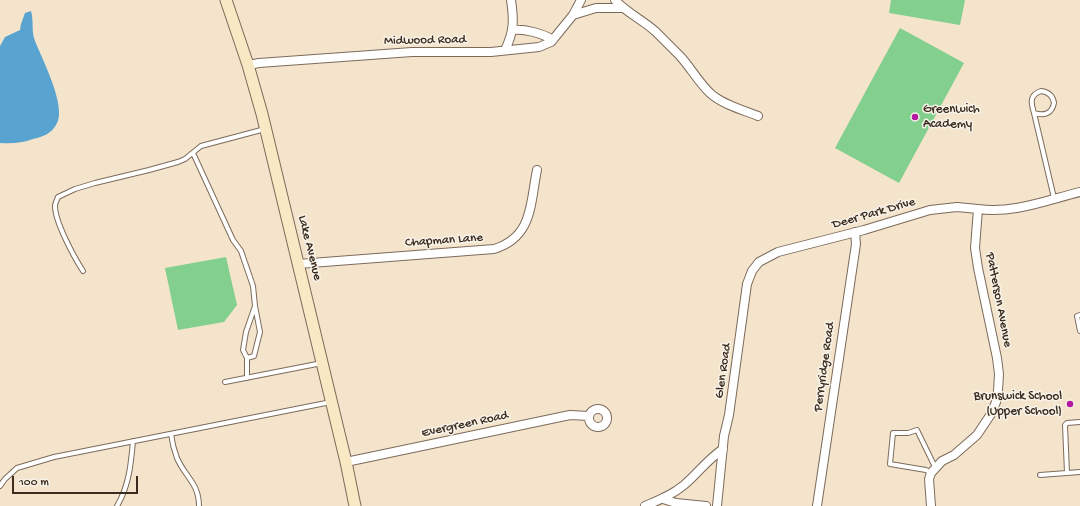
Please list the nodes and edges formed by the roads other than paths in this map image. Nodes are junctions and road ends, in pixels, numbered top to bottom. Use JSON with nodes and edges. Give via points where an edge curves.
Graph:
{"nodes":[{"id":1,"x":226,"y":0,"type":"edge"},
{"id":2,"x":511,"y":0,"type":"edge"},
{"id":3,"x":581,"y":0,"type":"edge"},
{"id":4,"x":615,"y":0,"type":"edge"},
{"id":5,"x":622,"y":8,"type":"junction"},
{"id":6,"x":573,"y":15,"type":"junction"},
{"id":7,"x":513,"y":30,"type":"junction"},
{"id":8,"x":553,"y":40,"type":"junction"},
{"id":9,"x":505,"y":50,"type":"junction"},
{"id":10,"x":248,"y":65,"type":"junction"},
{"id":11,"x":1034,"y":113,"type":"junction"},
{"id":12,"x":758,"y":116,"type":"dead end"},
{"id":13,"x":265,"y":129,"type":"junction"},
{"id":14,"x":193,"y":153,"type":"junction"},
{"id":15,"x":537,"y":170,"type":"dead end"},
{"id":16,"x":1080,"y":192,"type":"edge"},
{"id":17,"x":1054,"y":198,"type":"junction"},
{"id":18,"x":978,"y":209,"type":"junction"},
{"id":19,"x":855,"y":232,"type":"junction"},
{"id":20,"x":778,"y":252,"type":"joint"},
{"id":21,"x":298,"y":264,"type":"junction"},
{"id":22,"x":83,"y":271,"type":"dead end"},
{"id":23,"x":255,"y":306,"type":"junction"},
{"id":24,"x":1080,"y":315,"type":"edge"},
{"id":25,"x":1080,"y":331,"type":"edge"},
{"id":26,"x":247,"y":358,"type":"junction"},
{"id":27,"x":322,"y":363,"type":"junction"},
{"id":28,"x":247,"y":378,"type":"junction"},
{"id":29,"x":225,"y":382,"type":"dead end"},
{"id":30,"x":332,"y":402,"type":"junction"},
{"id":31,"x":590,"y":416,"type":"dead end"},
{"id":32,"x":1080,"y":422,"type":"edge"},
{"id":33,"x":171,"y":434,"type":"junction"},
{"id":34,"x":133,"y":441,"type":"junction"},
{"id":35,"x":723,"y":449,"type":"junction"},
{"id":36,"x":346,"y":462,"type":"junction"},
{"id":37,"x":933,"y":470,"type":"junction"},
{"id":38,"x":1080,"y":472,"type":"edge"},
{"id":39,"x":1067,"y":473,"type":"junction"},
{"id":40,"x":1040,"y":475,"type":"dead end"},
{"id":41,"x":0,"y":486,"type":"edge"},
{"id":42,"x":663,"y":499,"type":"junction"},
{"id":43,"x":117,"y":506,"type":"edge"},
{"id":44,"x":199,"y":506,"type":"edge"},
{"id":45,"x":355,"y":506,"type":"edge"},
{"id":46,"x":645,"y":506,"type":"edge"},
{"id":47,"x":706,"y":506,"type":"edge"},
{"id":48,"x":717,"y":506,"type":"edge"},
{"id":49,"x":817,"y":506,"type":"edge"},
{"id":50,"x":931,"y":506,"type":"edge"}],
"edges":[{"from":1,"to":10,"type":"main road","name":"Lake Avenue"},
{"from":2,"to":7,"type":"street"},
{"from":3,"to":6,"type":"street"},
{"from":4,"to":5,"type":"street"},
{"from":5,"to":6,"type":"street","via":[[596,8]]},
{"from":5,"to":12,"type":"street","via":[[655,31],[712,95]]},
{"from":6,"to":8,"type":"street"},
{"from":7,"to":8,"type":"street","via":[[543,35]]},
{"from":7,"to":9,"type":"street"},
{"from":8,"to":9,"type":"street","name":"Midwood Road","via":[[539,46]]},
{"from":9,"to":10,"type":"street","name":"Midwood Road","via":[[354,55]]},
{"from":10,"to":13,"type":"main road","name":"Lake Avenue"},
{"from":11,"to":11,"type":"lane","via":[[1032,98],[1038,92],[1048,93],[1054,99],[1052,110],[1045,114]]},
{"from":11,"to":17,"type":"lane"},
{"from":13,"to":14,"type":"lane","via":[[201,146]]},
{"from":13,"to":21,"type":"main road","name":"Lake Avenue"},
{"from":14,"to":22,"type":"lane","via":[[178,162],[95,183],[58,197],[55,205],[57,214],[71,251]]},
{"from":14,"to":23,"type":"lane","via":[[233,240],[241,251],[253,286]]},
{"from":15,"to":21,"type":"street","name":"Chapman Lane","via":[[527,220],[522,230],[505,246],[494,249]]},
{"from":16,"to":17,"type":"street"},
{"from":17,"to":18,"type":"street","via":[[997,211]]},
{"from":18,"to":19,"type":"street","name":"Deer Park Drive","via":[[957,207],[930,210]]},
{"from":18,"to":37,"type":"street","name":"Patterson Avenue","via":[[975,248],[997,358],[998,391],[991,414],[977,435]]},
{"from":19,"to":20,"type":"street","name":"Deer Park Drive"},
{"from":19,"to":49,"type":"street","name":"Perryridge Road","via":[[856,244]]},
{"from":20,"to":35,"type":"street","name":"Glen Road","via":[[759,262],[747,284],[730,415]]},
{"from":21,"to":27,"type":"main road","name":"Lake Avenue"},
{"from":23,"to":26,"type":"lane","via":[[243,350]]},
{"from":23,"to":26,"type":"lane","via":[[260,332],[254,356]]},
{"from":24,"to":25,"type":"lane","via":[[1077,316]]},
{"from":26,"to":28,"type":"lane"},
{"from":27,"to":28,"type":"lane"},
{"from":27,"to":30,"type":"main road","name":"Lake Avenue"},
{"from":28,"to":29,"type":"lane"},
{"from":30,"to":33,"type":"lane"},
{"from":30,"to":36,"type":"main road","name":"Lake Avenue"},
{"from":31,"to":36,"type":"street","name":"Evergreen Road","via":[[570,415]]},
{"from":32,"to":39,"type":"lane","via":[[1065,425]]},
{"from":33,"to":34,"type":"lane"},
{"from":33,"to":44,"type":"lane","via":[[177,458],[196,488]]},
{"from":34,"to":41,"type":"lane","via":[[54,457],[17,468]]},
{"from":34,"to":43,"type":"lane","via":[[127,484]]},
{"from":35,"to":42,"type":"street","via":[[712,456],[682,486]]},
{"from":35,"to":48,"type":"street","name":"Glen Road"},
{"from":36,"to":45,"type":"main road","name":"Lake Avenue"},
{"from":37,"to":37,"type":"lane","via":[[917,430],[908,434],[893,433],[890,464]]},
{"from":37,"to":50,"type":"street","via":[[929,479]]},
{"from":38,"to":39,"type":"lane"},
{"from":39,"to":40,"type":"lane"},
{"from":42,"to":46,"type":"street"},
{"from":42,"to":47,"type":"street"}]}
